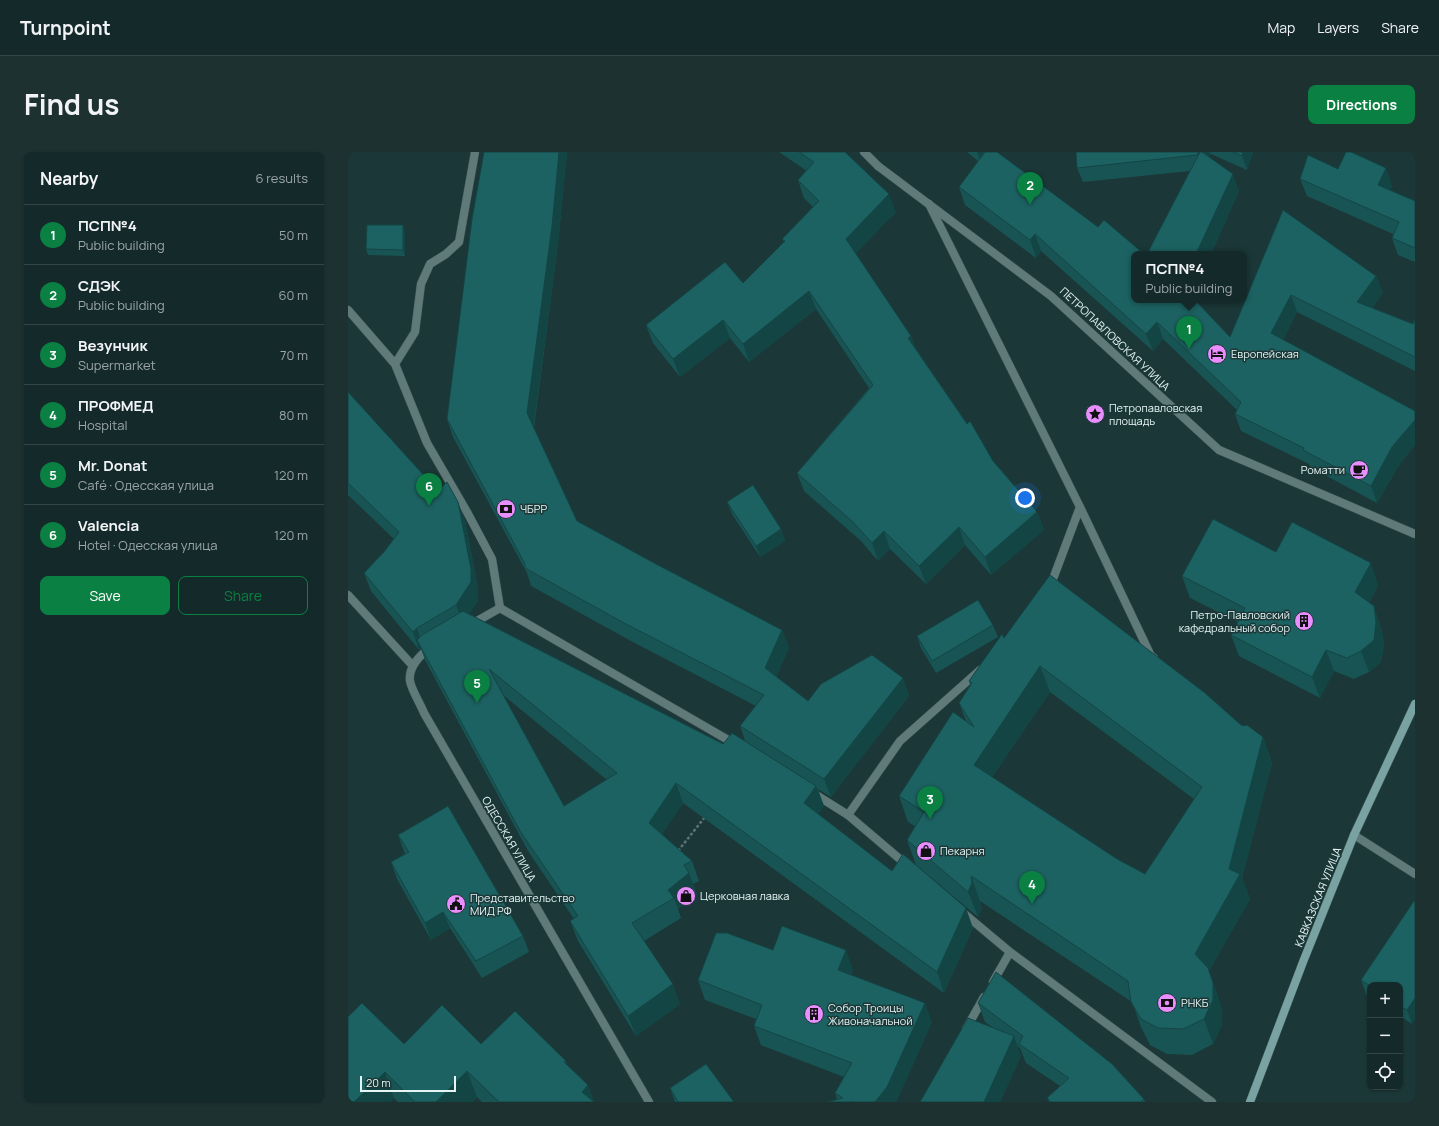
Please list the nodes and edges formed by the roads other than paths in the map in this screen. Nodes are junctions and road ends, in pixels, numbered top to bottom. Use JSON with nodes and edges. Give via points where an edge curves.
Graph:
{"nodes":[{"id":1,"x":475,"y":152,"type":"edge"},
{"id":2,"x":864,"y":152,"type":"edge"},
{"id":3,"x":929,"y":204,"type":"junction"},
{"id":4,"x":348,"y":310,"type":"edge"},
{"id":5,"x":395,"y":364,"type":"junction"},
{"id":6,"x":1080,"y":507,"type":"junction"},
{"id":7,"x":1415,"y":534,"type":"edge"},
{"id":8,"x":348,"y":595,"type":"edge"},
{"id":9,"x":1046,"y":596,"type":"edge"},
{"id":10,"x":500,"y":608,"type":"junction"},
{"id":11,"x":466,"y":627,"type":"edge"},
{"id":12,"x":439,"y":643,"type":"edge"},
{"id":13,"x":1157,"y":662,"type":"edge"},
{"id":14,"x":986,"y":664,"type":"edge"},
{"id":15,"x":414,"y":666,"type":"junction"},
{"id":16,"x":1415,"y":704,"type":"edge"},
{"id":17,"x":745,"y":750,"type":"edge"},
{"id":18,"x":803,"y":787,"type":"edge"},
{"id":19,"x":848,"y":815,"type":"junction"},
{"id":20,"x":1354,"y":835,"type":"junction"},
{"id":21,"x":914,"y":871,"type":"edge"},
{"id":22,"x":1415,"y":874,"type":"edge"},
{"id":23,"x":956,"y":906,"type":"edge"},
{"id":24,"x":1010,"y":952,"type":"junction"},
{"id":25,"x":963,"y":1034,"type":"edge"},
{"id":26,"x":649,"y":1102,"type":"edge"},
{"id":27,"x":1212,"y":1102,"type":"edge"},
{"id":28,"x":1250,"y":1102,"type":"edge"}],
"edges":[{"from":1,"to":5,"type":"street","via":[[459,242],[430,264],[421,284],[415,332]]},
{"from":2,"to":3,"type":"street","name":"ПЕТРОПАВЛОВСКАЯ УЛИЦА","via":[[878,166]]},
{"from":3,"to":6,"type":"street"},
{"from":3,"to":7,"type":"street","name":"ПЕТРОПАВЛОВСКАЯ УЛИЦА","via":[[1051,296],[1219,450]]},
{"from":4,"to":5,"type":"street"},
{"from":5,"to":10,"type":"street","via":[[427,443],[492,559]]},
{"from":6,"to":9,"type":"street"},
{"from":6,"to":13,"type":"street","via":[[1151,656]]},
{"from":8,"to":15,"type":"street"},
{"from":10,"to":11,"type":"street"},
{"from":10,"to":17,"type":"street"},
{"from":12,"to":15,"type":"street","via":[[418,658]]},
{"from":14,"to":19,"type":"street","via":[[900,741]]},
{"from":15,"to":26,"type":"street","name":"ОДЕССКАЯ УЛИЦА","via":[[410,682],[424,713]]},
{"from":16,"to":20,"type":"main road","name":"КАВКАЗСКАЯ УЛИЦА"},
{"from":18,"to":19,"type":"street"},
{"from":19,"to":21,"type":"street"},
{"from":20,"to":22,"type":"street"},
{"from":20,"to":28,"type":"main road","name":"КАВКАЗСКАЯ УЛИЦА"},
{"from":23,"to":24,"type":"street"},
{"from":24,"to":25,"type":"street"},
{"from":24,"to":27,"type":"street"}]}
